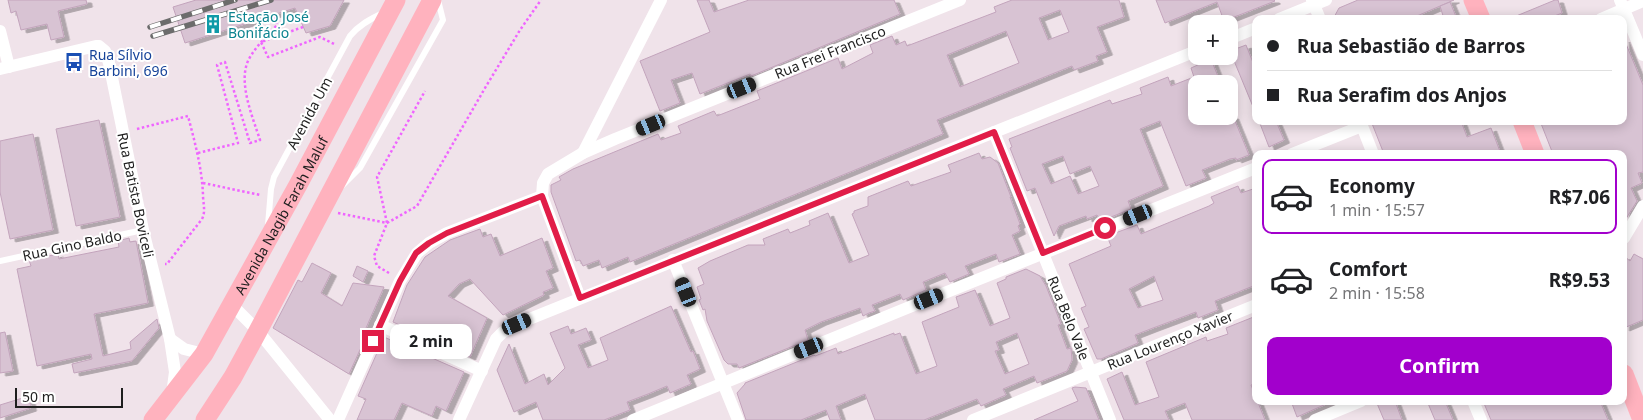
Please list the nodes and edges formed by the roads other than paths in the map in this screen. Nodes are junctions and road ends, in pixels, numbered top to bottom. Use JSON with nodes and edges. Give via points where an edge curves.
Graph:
{"nodes":[{"id":1,"x":432,"y":0,"type":"edge"},
{"id":2,"x":438,"y":0,"type":"edge"},
{"id":3,"x":661,"y":0,"type":"edge"},
{"id":4,"x":960,"y":0,"type":"edge"},
{"id":5,"x":1473,"y":0,"type":"edge"},
{"id":6,"x":1643,"y":1,"type":"edge"},
{"id":7,"x":1317,"y":2,"type":"edge"},
{"id":8,"x":393,"y":5,"type":"edge"},
{"id":9,"x":1622,"y":5,"type":"edge"},
{"id":10,"x":1288,"y":15,"type":"edge"},
{"id":11,"x":1319,"y":15,"type":"edge"},
{"id":12,"x":1479,"y":15,"type":"edge"},
{"id":13,"x":1607,"y":15,"type":"edge"},
{"id":14,"x":1627,"y":17,"type":"edge"},
{"id":15,"x":1252,"y":29,"type":"edge"},
{"id":16,"x":0,"y":31,"type":"edge"},
{"id":17,"x":1238,"y":35,"type":"edge"},
{"id":18,"x":1188,"y":55,"type":"edge"},
{"id":19,"x":1643,"y":55,"type":"edge"},
{"id":20,"x":4,"y":68,"type":"edge"},
{"id":21,"x":1359,"y":125,"type":"edge"},
{"id":22,"x":1361,"y":125,"type":"edge"},
{"id":23,"x":1524,"y":125,"type":"edge"},
{"id":24,"x":994,"y":132,"type":"junction"},
{"id":25,"x":1301,"y":150,"type":"edge"},
{"id":26,"x":1371,"y":150,"type":"edge"},
{"id":27,"x":1533,"y":150,"type":"edge"},
{"id":28,"x":583,"y":153,"type":"junction"},
{"id":29,"x":1252,"y":170,"type":"edge"},
{"id":30,"x":542,"y":196,"type":"junction"},
{"id":31,"x":329,"y":197,"type":"junction"},
{"id":32,"x":1643,"y":206,"type":"edge"},
{"id":33,"x":143,"y":230,"type":"junction"},
{"id":34,"x":1627,"y":233,"type":"edge"},
{"id":35,"x":1043,"y":253,"type":"junction"},
{"id":36,"x":673,"y":260,"type":"junction"},
{"id":37,"x":0,"y":261,"type":"edge"},
{"id":38,"x":580,"y":298,"type":"junction"},
{"id":39,"x":232,"y":305,"type":"junction"},
{"id":40,"x":1252,"y":307,"type":"edge"},
{"id":41,"x":380,"y":325,"type":"junction"},
{"id":42,"x":258,"y":331,"type":"junction"},
{"id":43,"x":170,"y":339,"type":"junction"},
{"id":44,"x":204,"y":354,"type":"junction"},
{"id":45,"x":482,"y":371,"type":"junction"},
{"id":46,"x":1091,"y":372,"type":"junction"},
{"id":47,"x":1627,"y":382,"type":"edge"},
{"id":48,"x":723,"y":383,"type":"junction"},
{"id":49,"x":172,"y":396,"type":"junction"},
{"id":50,"x":1351,"y":405,"type":"edge"},
{"id":51,"x":1475,"y":405,"type":"edge"},
{"id":52,"x":153,"y":420,"type":"edge"},
{"id":53,"x":205,"y":420,"type":"edge"},
{"id":54,"x":330,"y":420,"type":"edge"},
{"id":55,"x":338,"y":420,"type":"edge"},
{"id":56,"x":459,"y":420,"type":"edge"},
{"id":57,"x":633,"y":420,"type":"edge"},
{"id":58,"x":738,"y":420,"type":"edge"},
{"id":59,"x":973,"y":420,"type":"edge"},
{"id":60,"x":1110,"y":420,"type":"edge"},
{"id":61,"x":1315,"y":420,"type":"edge"},
{"id":62,"x":1481,"y":420,"type":"edge"},
{"id":63,"x":1642,"y":420,"type":"edge"}],
"edges":[{"from":1,"to":31,"type":"main road"},
{"from":2,"to":31,"type":"lane","via":[[443,20],[360,168]]},
{"from":3,"to":28,"type":"street"},
{"from":4,"to":28,"type":"street","name":"Rua Frei Francisco"},
{"from":5,"to":12,"type":"main road"},
{"from":6,"to":9,"type":"street"},
{"from":7,"to":10,"type":"street"},
{"from":7,"to":11,"type":"street"},
{"from":8,"to":39,"type":"main road","name":"Avenida Nagib Farah Maluf"},
{"from":9,"to":13,"type":"street"},
{"from":14,"to":19,"type":"street"},
{"from":15,"to":17,"type":"street"},
{"from":16,"to":20,"type":"street"},
{"from":18,"to":24,"type":"street"},
{"from":20,"to":33,"type":"street","name":"Rua Batista Boviceli","via":[[96,46],[105,51]]},
{"from":21,"to":25,"type":"street"},
{"from":22,"to":26,"type":"street"},
{"from":23,"to":27,"type":"main road"},
{"from":24,"to":35,"type":"street","name":"Rua Belo Vale"},
{"from":24,"to":36,"type":"street"},
{"from":28,"to":30,"type":"street","name":"Rua Frei Francisco","via":[[548,174],[543,182]]},
{"from":29,"to":35,"type":"street"},
{"from":30,"to":38,"type":"street"},
{"from":30,"to":41,"type":"street","via":[[447,233],[416,253]]},
{"from":31,"to":42,"type":"main road"},
{"from":32,"to":34,"type":"street"},
{"from":33,"to":37,"type":"lane","name":"Rua Gino Baldo"},
{"from":33,"to":43,"type":"street","name":"Rua Batista Boviceli"},
{"from":35,"to":46,"type":"street","name":"Rua Belo Vale"},
{"from":35,"to":48,"type":"street"},
{"from":36,"to":38,"type":"street"},
{"from":36,"to":48,"type":"street"},
{"from":38,"to":45,"type":"street","via":[[503,332],[496,339]]},
{"from":39,"to":42,"type":"street"},
{"from":39,"to":44,"type":"main road","name":"Avenida Nagib Farah Maluf"},
{"from":40,"to":46,"type":"street","name":"Rua Lourenço Xavier"},
{"from":41,"to":45,"type":"street"},
{"from":41,"to":55,"type":"street"},
{"from":42,"to":53,"type":"main road"},
{"from":42,"to":54,"type":"street"},
{"from":43,"to":44,"type":"street","via":[[184,349]]},
{"from":43,"to":49,"type":"street","name":"Rua Batista Boviceli","via":[[175,372]]},
{"from":44,"to":49,"type":"main road","name":"Avenida Nagib Farah Maluf"},
{"from":45,"to":56,"type":"street"},
{"from":46,"to":59,"type":"street","name":"Rua Lourenço Xavier"},
{"from":46,"to":60,"type":"street","name":"Rua Belo Vale"},
{"from":47,"to":63,"type":"main road"},
{"from":48,"to":57,"type":"street"},
{"from":48,"to":58,"type":"street"},
{"from":49,"to":52,"type":"main road","name":"Avenida Nagib Farah Maluf"},
{"from":50,"to":61,"type":"street"},
{"from":51,"to":62,"type":"street"}]}
